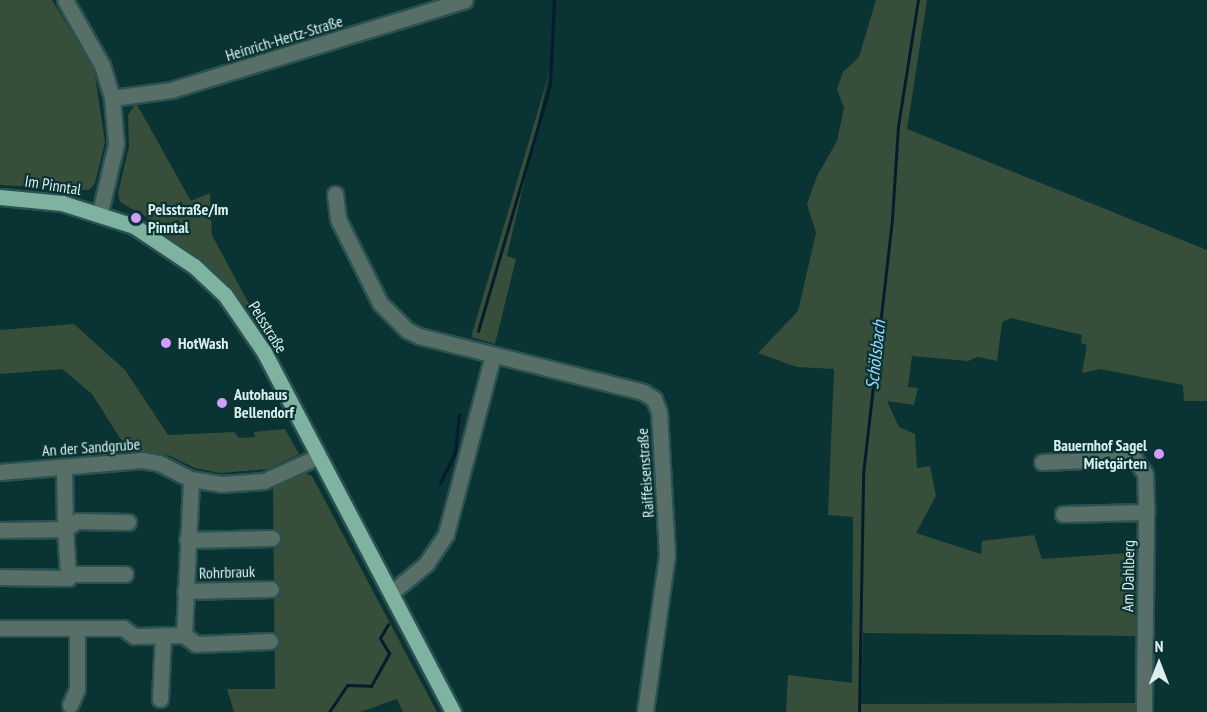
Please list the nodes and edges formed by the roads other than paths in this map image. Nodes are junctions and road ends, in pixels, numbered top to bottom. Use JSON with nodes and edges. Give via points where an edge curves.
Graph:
{"nodes":[{"id":1,"x":65,"y":0,"type":"edge"},
{"id":2,"x":465,"y":0,"type":"edge"},
{"id":3,"x":112,"y":98,"type":"junction"},
{"id":4,"x":335,"y":194,"type":"dead end"},
{"id":5,"x":0,"y":196,"type":"edge"},
{"id":6,"x":100,"y":212,"type":"junction"},
{"id":7,"x":493,"y":355,"type":"junction"},
{"id":8,"x":319,"y":456,"type":"junction"},
{"id":9,"x":1042,"y":462,"type":"dead end"},
{"id":10,"x":64,"y":466,"type":"junction"},
{"id":11,"x":0,"y":472,"type":"edge"},
{"id":12,"x":191,"y":479,"type":"junction"},
{"id":13,"x":1146,"y":512,"type":"junction"},
{"id":14,"x":1063,"y":514,"type":"dead end"},
{"id":15,"x":128,"y":522,"type":"dead end"},
{"id":16,"x":65,"y":529,"type":"junction"},
{"id":17,"x":0,"y":530,"type":"edge"},
{"id":18,"x":272,"y":538,"type":"dead end"},
{"id":19,"x":187,"y":540,"type":"junction"},
{"id":20,"x":68,"y":574,"type":"junction"},
{"id":21,"x":125,"y":574,"type":"dead end"},
{"id":22,"x":0,"y":578,"type":"edge"},
{"id":23,"x":271,"y":589,"type":"dead end"},
{"id":24,"x":185,"y":591,"type":"junction"},
{"id":25,"x":391,"y":593,"type":"junction"},
{"id":26,"x":0,"y":628,"type":"edge"},
{"id":27,"x":77,"y":628,"type":"junction"},
{"id":28,"x":163,"y":635,"type":"junction"},
{"id":29,"x":184,"y":635,"type":"junction"},
{"id":30,"x":270,"y":642,"type":"dead end"},
{"id":31,"x":160,"y":699,"type":"dead end"},
{"id":32,"x":70,"y":705,"type":"dead end"},
{"id":33,"x":453,"y":712,"type":"edge"},
{"id":34,"x":645,"y":712,"type":"edge"},
{"id":35,"x":1144,"y":712,"type":"edge"}],
"edges":[{"from":1,"to":3,"type":"street","via":[[102,65]]},
{"from":2,"to":3,"type":"street","name":"Heinrich-Hertz-Straße","via":[[171,90]]},
{"from":3,"to":6,"type":"street","via":[[116,144]]},
{"from":4,"to":7,"type":"street","name":"Raiffeisenstraße","via":[[338,219],[380,303],[396,322],[419,336]]},
{"from":5,"to":6,"type":"main road","name":"Im Pinntal"},
{"from":6,"to":8,"type":"main road","name":"Pelsstraße","via":[[162,242],[225,295],[254,334]]},
{"from":7,"to":25,"type":"street","via":[[446,534],[426,564]]},
{"from":7,"to":34,"type":"street","name":"Raiffeisenstraße","via":[[643,392],[657,402],[668,555]]},
{"from":8,"to":12,"type":"street","name":"An der Sandgrube","via":[[264,481],[222,484]]},
{"from":8,"to":25,"type":"main road","name":"Pelsstraße"},
{"from":9,"to":13,"type":"street","name":"Am Dahlberg","via":[[1134,458],[1145,474]]},
{"from":10,"to":11,"type":"street","name":"An der Sandgrube"},
{"from":10,"to":12,"type":"street","name":"An der Sandgrube","via":[[142,460]]},
{"from":10,"to":16,"type":"street"},
{"from":12,"to":19,"type":"street","name":"Rohrbrauk"},
{"from":13,"to":14,"type":"street"},
{"from":13,"to":35,"type":"street","name":"Am Dahlberg"},
{"from":15,"to":16,"type":"street","via":[[77,521]]},
{"from":16,"to":17,"type":"street"},
{"from":16,"to":20,"type":"street"},
{"from":18,"to":19,"type":"street","name":"Rohrbrauk"},
{"from":19,"to":24,"type":"street","name":"Rohrbrauk"},
{"from":20,"to":21,"type":"street"},
{"from":20,"to":22,"type":"street","via":[[68,578]]},
{"from":23,"to":24,"type":"street","name":"Rohrbrauk"},
{"from":24,"to":29,"type":"street","name":"Rohrbrauk"},
{"from":25,"to":33,"type":"main road","name":"Pelsstraße"},
{"from":26,"to":27,"type":"street"},
{"from":27,"to":28,"type":"street","via":[[123,628],[134,636]]},
{"from":27,"to":32,"type":"street","via":[[76,689]]},
{"from":28,"to":29,"type":"street"},
{"from":28,"to":31,"type":"street"},
{"from":29,"to":30,"type":"street","via":[[196,644]]}]}
